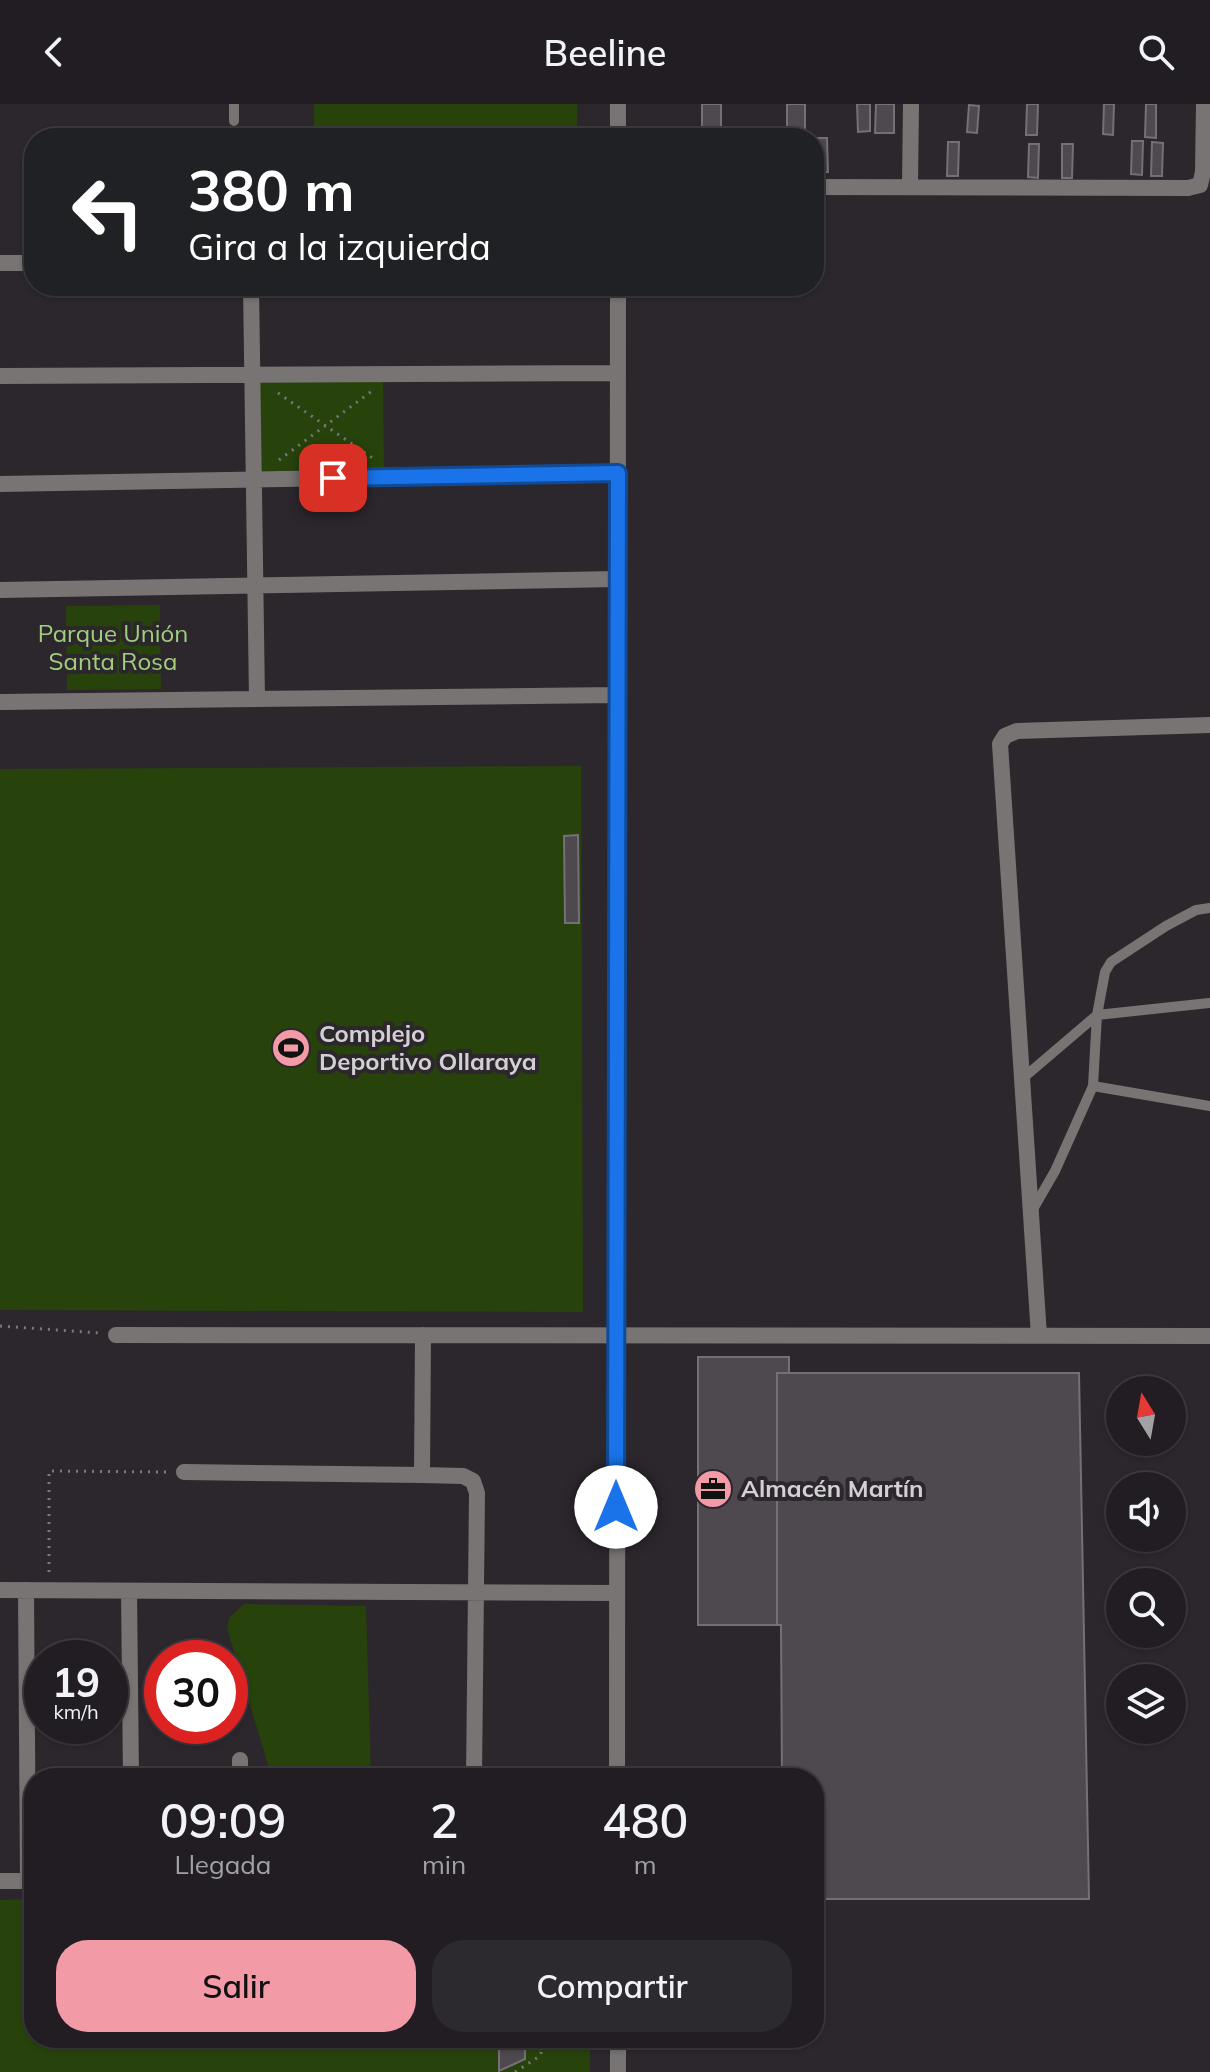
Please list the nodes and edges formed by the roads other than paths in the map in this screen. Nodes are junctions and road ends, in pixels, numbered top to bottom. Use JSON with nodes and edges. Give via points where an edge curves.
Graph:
{"nodes":[{"id":1,"x":234,"y":104,"type":"edge"},
{"id":2,"x":618,"y":104,"type":"edge"},
{"id":3,"x":911,"y":104,"type":"edge"},
{"id":4,"x":1204,"y":104,"type":"edge"},
{"id":5,"x":234,"y":121,"type":"dead end"},
{"id":6,"x":618,"y":128,"type":"edge"},
{"id":7,"x":910,"y":186,"type":"junction"},
{"id":8,"x":824,"y":187,"type":"edge"},
{"id":9,"x":0,"y":263,"type":"edge"},
{"id":10,"x":24,"y":263,"type":"edge"},
{"id":11,"x":251,"y":296,"type":"edge"},
{"id":12,"x":618,"y":296,"type":"edge"},
{"id":13,"x":618,"y":373,"type":"junction"},
{"id":14,"x":252,"y":375,"type":"junction"},
{"id":15,"x":0,"y":376,"type":"edge"},
{"id":16,"x":618,"y":473,"type":"junction"},
{"id":17,"x":254,"y":479,"type":"junction"},
{"id":18,"x":0,"y":484,"type":"edge"},
{"id":19,"x":618,"y":579,"type":"junction"},
{"id":20,"x":255,"y":586,"type":"junction"},
{"id":21,"x":0,"y":590,"type":"edge"},
{"id":22,"x":617,"y":695,"type":"junction"},
{"id":23,"x":257,"y":699,"type":"junction"},
{"id":24,"x":0,"y":702,"type":"edge"},
{"id":25,"x":1210,"y":725,"type":"edge"},
{"id":26,"x":1210,"y":908,"type":"edge"},
{"id":27,"x":1209,"y":1003,"type":"edge"},
{"id":28,"x":1097,"y":1015,"type":"junction"},
{"id":29,"x":1022,"y":1079,"type":"junction"},
{"id":30,"x":1093,"y":1086,"type":"junction"},
{"id":31,"x":1210,"y":1106,"type":"edge"},
{"id":32,"x":1031,"y":1213,"type":"junction"},
{"id":33,"x":116,"y":1335,"type":"road end"},
{"id":34,"x":423,"y":1335,"type":"junction"},
{"id":35,"x":616,"y":1335,"type":"junction"},
{"id":36,"x":1039,"y":1336,"type":"junction"},
{"id":37,"x":1210,"y":1336,"type":"edge"},
{"id":38,"x":184,"y":1472,"type":"road end"},
{"id":39,"x":422,"y":1475,"type":"junction"},
{"id":40,"x":0,"y":1590,"type":"edge"},
{"id":41,"x":26,"y":1590,"type":"junction"},
{"id":42,"x":129,"y":1591,"type":"junction"},
{"id":43,"x":476,"y":1593,"type":"junction"},
{"id":44,"x":617,"y":1593,"type":"junction"},
{"id":45,"x":240,"y":1760,"type":"dead end"},
{"id":46,"x":29,"y":1768,"type":"edge"},
{"id":47,"x":131,"y":1768,"type":"edge"},
{"id":48,"x":240,"y":1768,"type":"edge"},
{"id":49,"x":474,"y":1768,"type":"edge"},
{"id":50,"x":617,"y":1768,"type":"edge"},
{"id":51,"x":0,"y":1881,"type":"edge"},
{"id":52,"x":24,"y":1881,"type":"edge"},
{"id":53,"x":618,"y":2048,"type":"edge"},
{"id":54,"x":618,"y":2072,"type":"edge"}],
"edges":[{"from":1,"to":5,"type":"lane"},
{"from":2,"to":6,"type":"street"},
{"from":3,"to":7,"type":"street"},
{"from":4,"to":7,"type":"street","via":[[1200,185]]},
{"from":7,"to":8,"type":"street"},
{"from":9,"to":10,"type":"street"},
{"from":11,"to":14,"type":"street"},
{"from":12,"to":13,"type":"street"},
{"from":13,"to":14,"type":"street"},
{"from":13,"to":16,"type":"street"},
{"from":14,"to":15,"type":"street"},
{"from":14,"to":17,"type":"street"},
{"from":16,"to":17,"type":"street"},
{"from":16,"to":19,"type":"street"},
{"from":17,"to":18,"type":"street"},
{"from":17,"to":20,"type":"street"},
{"from":19,"to":20,"type":"street"},
{"from":19,"to":22,"type":"street"},
{"from":20,"to":21,"type":"street"},
{"from":20,"to":23,"type":"street"},
{"from":22,"to":23,"type":"street"},
{"from":22,"to":35,"type":"street"},
{"from":23,"to":24,"type":"street"},
{"from":25,"to":29,"type":"street","via":[[1017,731],[1000,744]]},
{"from":26,"to":28,"type":"lane","via":[[1166,926],[1111,962]]},
{"from":27,"to":28,"type":"lane"},
{"from":28,"to":29,"type":"lane"},
{"from":28,"to":30,"type":"lane"},
{"from":29,"to":32,"type":"street"},
{"from":30,"to":31,"type":"lane"},
{"from":30,"to":32,"type":"lane"},
{"from":32,"to":36,"type":"street"},
{"from":33,"to":34,"type":"street"},
{"from":34,"to":35,"type":"street"},
{"from":34,"to":39,"type":"street"},
{"from":35,"to":36,"type":"street"},
{"from":35,"to":44,"type":"street"},
{"from":36,"to":37,"type":"street"},
{"from":38,"to":39,"type":"street"},
{"from":39,"to":43,"type":"street","via":[[473,1481]]},
{"from":40,"to":41,"type":"street"},
{"from":41,"to":42,"type":"street"},
{"from":41,"to":46,"type":"street"},
{"from":42,"to":43,"type":"street"},
{"from":42,"to":47,"type":"street"},
{"from":43,"to":44,"type":"street"},
{"from":43,"to":49,"type":"street"},
{"from":44,"to":50,"type":"street"},
{"from":45,"to":48,"type":"street"},
{"from":51,"to":52,"type":"street"},
{"from":53,"to":54,"type":"street"}]}
